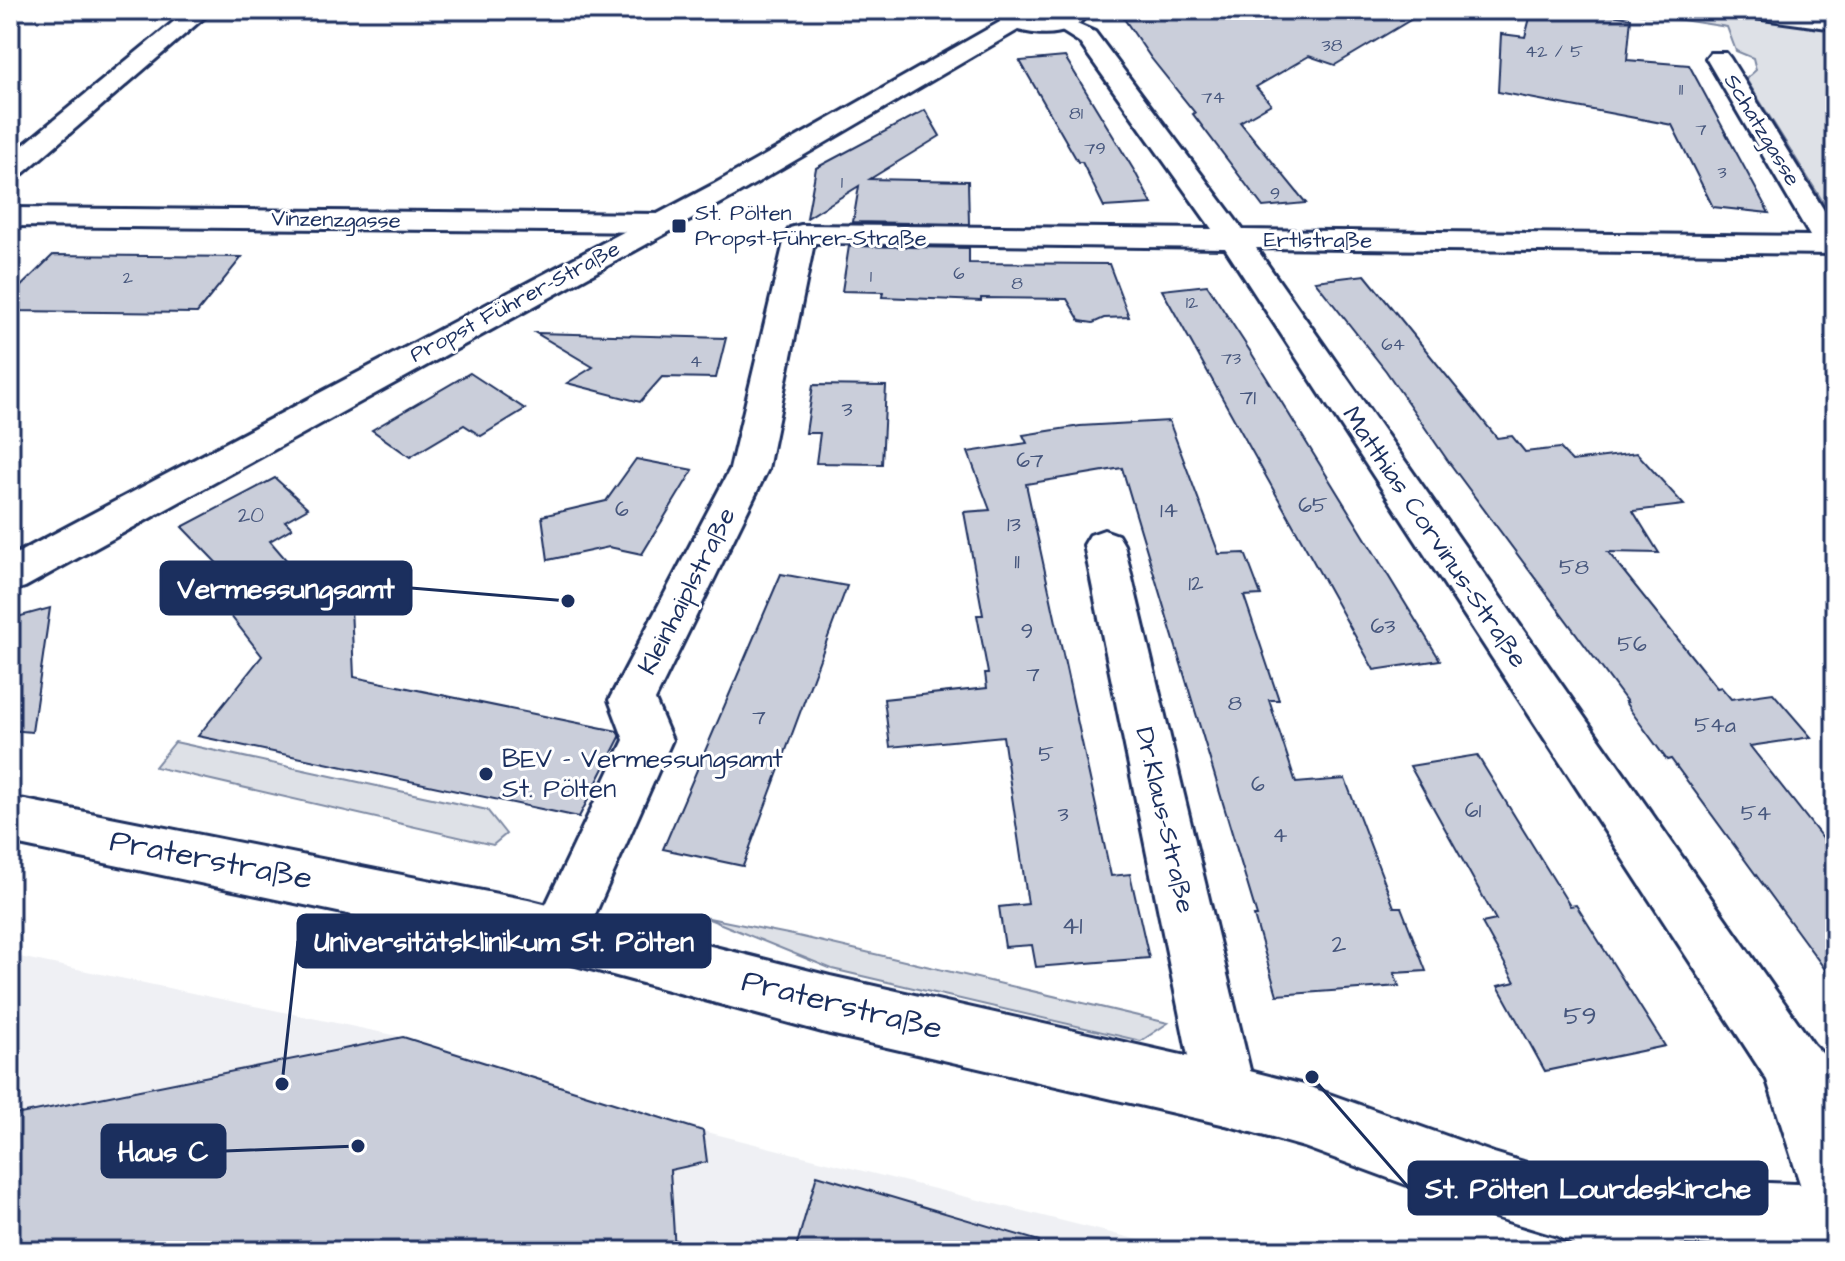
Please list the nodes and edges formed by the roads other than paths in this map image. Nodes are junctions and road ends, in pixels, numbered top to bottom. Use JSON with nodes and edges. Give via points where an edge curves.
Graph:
{"nodes":[{"id":1,"x":202,"y":10,"type":"edge"},
{"id":2,"x":1748,"y":10,"type":"edge"},
{"id":3,"x":1012,"y":16,"type":"edge"},
{"id":4,"x":1068,"y":17,"type":"edge"},
{"id":5,"x":1835,"y":22,"type":"edge"},
{"id":6,"x":1718,"y":58,"type":"dead end"},
{"id":7,"x":10,"y":170,"type":"edge"},
{"id":8,"x":10,"y":217,"type":"edge"},
{"id":9,"x":661,"y":223,"type":"junction"},
{"id":10,"x":801,"y":234,"type":"joint"},
{"id":11,"x":1235,"y":240,"type":"junction"},
{"id":12,"x":1832,"y":244,"type":"edge"},
{"id":13,"x":1104,"y":545,"type":"dead end"},
{"id":14,"x":10,"y":576,"type":"edge"},
{"id":15,"x":10,"y":820,"type":"edge"},
{"id":16,"x":559,"y":934,"type":"junction"},
{"id":17,"x":1792,"y":1065,"type":"junction"},
{"id":18,"x":1226,"y":1095,"type":"junction"},
{"id":19,"x":1835,"y":1110,"type":"edge"},
{"id":20,"x":1570,"y":1208,"type":"junction"},
{"id":21,"x":1827,"y":1218,"type":"edge"},
{"id":22,"x":1650,"y":1251,"type":"edge"}],
"edges":[{"from":1,"to":7,"type":"street"},
{"from":2,"to":5,"type":"street"},
{"from":3,"to":4,"type":"street","via":[[1034,27]]},
{"from":3,"to":9,"type":"street","name":"Propst Führer-Straße"},
{"from":4,"to":11,"type":"street","name":"Matthias Corvinus-Straße"},
{"from":6,"to":12,"type":"street","name":"Schatzgasse"},
{"from":8,"to":9,"type":"street","name":"Vinzenzgasse"},
{"from":9,"to":14,"type":"street","name":"Propst Führer-Straße"},
{"from":10,"to":11,"type":"street","name":"Ertlstraße"},
{"from":10,"to":16,"type":"street","name":"Kleinhaiplstraße","via":[[749,469],[632,700],[648,740]]},
{"from":11,"to":12,"type":"street","name":"Ertlstraße"},
{"from":11,"to":17,"type":"street","name":"Matthias Corvinus-Straße"},
{"from":13,"to":18,"type":"street","name":"Dr.Klaus-Straße"},
{"from":15,"to":16,"type":"street","name":"Praterstraße"},
{"from":16,"to":18,"type":"street","name":"Praterstraße","via":[[830,1005]]},
{"from":17,"to":19,"type":"street","name":"Matthias Corvinus-Straße"},
{"from":17,"to":21,"type":"street","name":"Matthias Corvinus-Straße"},
{"from":18,"to":20,"type":"street","name":"Praterstraße","via":[[1304,1116]]},
{"from":20,"to":21,"type":"street","name":"Praterstraße"},
{"from":20,"to":22,"type":"street","name":"Praterstraße"}]}
